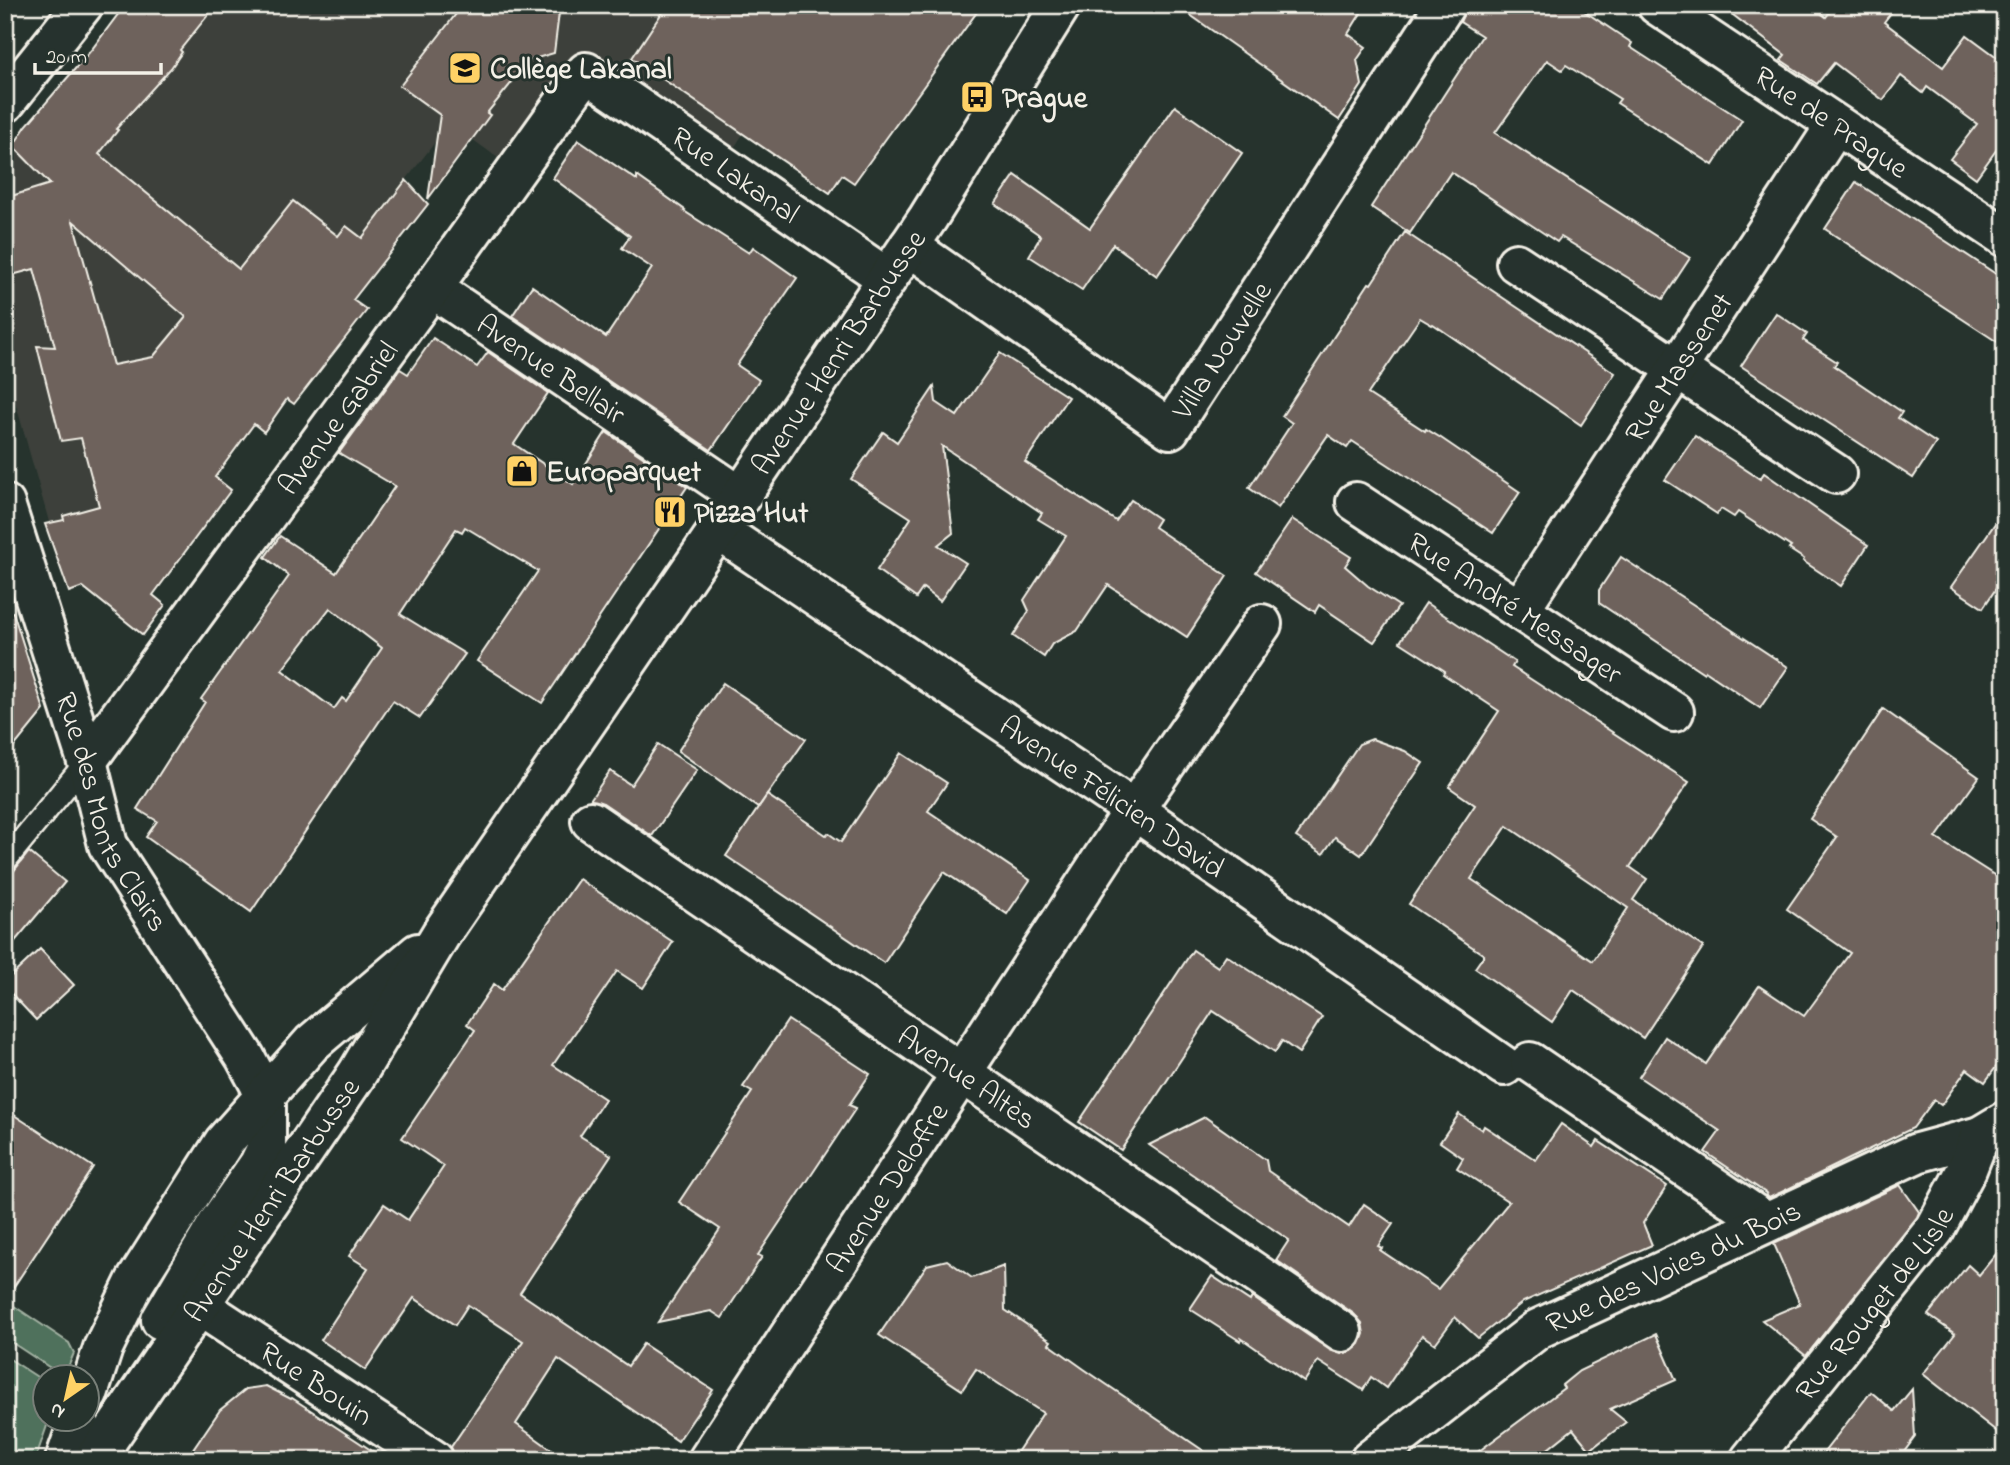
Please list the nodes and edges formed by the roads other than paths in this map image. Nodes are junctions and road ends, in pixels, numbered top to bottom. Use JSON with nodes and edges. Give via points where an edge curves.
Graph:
{"nodes":[{"id":1,"x":83,"y":5,"type":"edge"},
{"id":2,"x":1061,"y":5,"type":"edge"},
{"id":3,"x":1445,"y":5,"type":"edge"},
{"id":4,"x":1657,"y":5,"type":"edge"},
{"id":5,"x":586,"y":72,"type":"joint"},
{"id":6,"x":5,"y":103,"type":"edge"},
{"id":7,"x":1836,"y":125,"type":"junction"},
{"id":8,"x":2005,"y":237,"type":"edge"},
{"id":9,"x":909,"y":246,"type":"junction"},
{"id":10,"x":1516,"y":263,"type":"dead end"},
{"id":11,"x":887,"y":278,"type":"junction"},
{"id":12,"x":432,"y":288,"type":"junction"},
{"id":13,"x":1676,"y":369,"type":"junction"},
{"id":14,"x":1836,"y":474,"type":"dead end"},
{"id":15,"x":740,"y":496,"type":"junction"},
{"id":16,"x":1356,"y":502,"type":"dead end"},
{"id":17,"x":5,"y":504,"type":"edge"},
{"id":18,"x":718,"y":530,"type":"junction"},
{"id":19,"x":20,"y":595,"type":"edge"},
{"id":20,"x":1520,"y":609,"type":"junction"},
{"id":21,"x":1262,"y":624,"type":"dead end"},
{"id":22,"x":1674,"y":712,"type":"dead end"},
{"id":23,"x":87,"y":761,"type":"junction"},
{"id":24,"x":1134,"y":810,"type":"junction"},
{"id":25,"x":591,"y":821,"type":"dead end"},
{"id":26,"x":5,"y":861,"type":"edge"},
{"id":27,"x":441,"y":934,"type":"junction"},
{"id":28,"x":961,"y":1074,"type":"junction"},
{"id":29,"x":266,"y":1096,"type":"junction"},
{"id":30,"x":335,"y":1106,"type":"junction"},
{"id":31,"x":1993,"y":1129,"type":"edge"},
{"id":32,"x":224,"y":1142,"type":"junction"},
{"id":33,"x":1766,"y":1222,"type":"junction"},
{"id":34,"x":191,"y":1293,"type":"junction"},
{"id":35,"x":1342,"y":1332,"type":"dead end"},
{"id":36,"x":98,"y":1364,"type":"edge"},
{"id":37,"x":74,"y":1434,"type":"edge"},
{"id":38,"x":65,"y":1460,"type":"edge"},
{"id":39,"x":85,"y":1460,"type":"edge"},
{"id":40,"x":94,"y":1460,"type":"edge"},
{"id":41,"x":434,"y":1460,"type":"edge"},
{"id":42,"x":708,"y":1460,"type":"edge"},
{"id":43,"x":1370,"y":1460,"type":"edge"},
{"id":44,"x":1751,"y":1460,"type":"edge"}],
"edges":[{"from":1,"to":6,"type":"street"},
{"from":2,"to":9,"type":"street","name":"Avenue Henri Barbusse"},
{"from":3,"to":9,"type":"street","name":"Villa Nouvelle","via":[[1170,429]]},
{"from":4,"to":7,"type":"street","name":"Rue de Prague"},
{"from":5,"to":11,"type":"street","name":"Rue Lakanal"},
{"from":5,"to":12,"type":"street","name":"Avenue Gabriel"},
{"from":7,"to":8,"type":"street","name":"Rue de Prague"},
{"from":7,"to":13,"type":"street","name":"Rue Massenet"},
{"from":9,"to":11,"type":"street","name":"Avenue Henri Barbusse"},
{"from":10,"to":13,"type":"street"},
{"from":11,"to":15,"type":"street","name":"Avenue Henri Barbusse"},
{"from":12,"to":15,"type":"street","name":"Avenue Bellair"},
{"from":12,"to":23,"type":"street","name":"Avenue Gabriel"},
{"from":13,"to":14,"type":"street"},
{"from":13,"to":20,"type":"street","name":"Rue Massenet"},
{"from":15,"to":18,"type":"street","name":"Avenue Henri Barbusse"},
{"from":16,"to":20,"type":"street","name":"Rue André Messager"},
{"from":17,"to":19,"type":"street","name":"Rue des Monts Clairs"},
{"from":18,"to":24,"type":"street","name":"Avenue Félicien David"},
{"from":18,"to":27,"type":"street","name":"Avenue Henri Barbusse"},
{"from":19,"to":23,"type":"street","name":"Rue des Monts Clairs"},
{"from":20,"to":22,"type":"street","name":"Rue André Messager"},
{"from":21,"to":24,"type":"street","name":"Avenue Deloffre"},
{"from":23,"to":26,"type":"lane"},
{"from":23,"to":29,"type":"street","name":"Rue des Monts Clairs","via":[[108,845]]},
{"from":24,"to":28,"type":"street","name":"Avenue Deloffre"},
{"from":24,"to":33,"type":"street","name":"Avenue Félicien David","via":[[1517,1064]]},
{"from":25,"to":28,"type":"street","name":"Avenue Altès"},
{"from":27,"to":29,"type":"street","name":"Avenue Henri Barbusse","via":[[312,1043]]},
{"from":27,"to":30,"type":"street","name":"Avenue Henri Barbusse"},
{"from":28,"to":35,"type":"street","name":"Avenue Altès"},
{"from":28,"to":42,"type":"street","name":"Avenue Deloffre"},
{"from":29,"to":30,"type":"street"},
{"from":29,"to":32,"type":"street","name":"Avenue Henri Barbusse"},
{"from":29,"to":34,"type":"street","via":[[266,1149],[220,1220]]},
{"from":30,"to":34,"type":"street","name":"Avenue Henri Barbusse","via":[[219,1278]]},
{"from":31,"to":33,"type":"street","name":"Rue des Voies du Bois","via":[[1917,1153]]},
{"from":31,"to":44,"type":"street","name":"Rue Rouget de Lisle","via":[[1935,1229]]},
{"from":32,"to":34,"type":"street","via":[[220,1177],[174,1265]]},
{"from":32,"to":36,"type":"street","name":"Avenue Henri Barbusse","via":[[135,1282]]},
{"from":33,"to":43,"type":"street","name":"Rue des Voies du Bois","via":[[1538,1329]]},
{"from":34,"to":39,"type":"street","via":[[99,1424]]},
{"from":34,"to":40,"type":"street","name":"Avenue Henri Barbusse"},
{"from":34,"to":41,"type":"street","name":"Rue Bouin"},
{"from":37,"to":38,"type":"street"}]}
